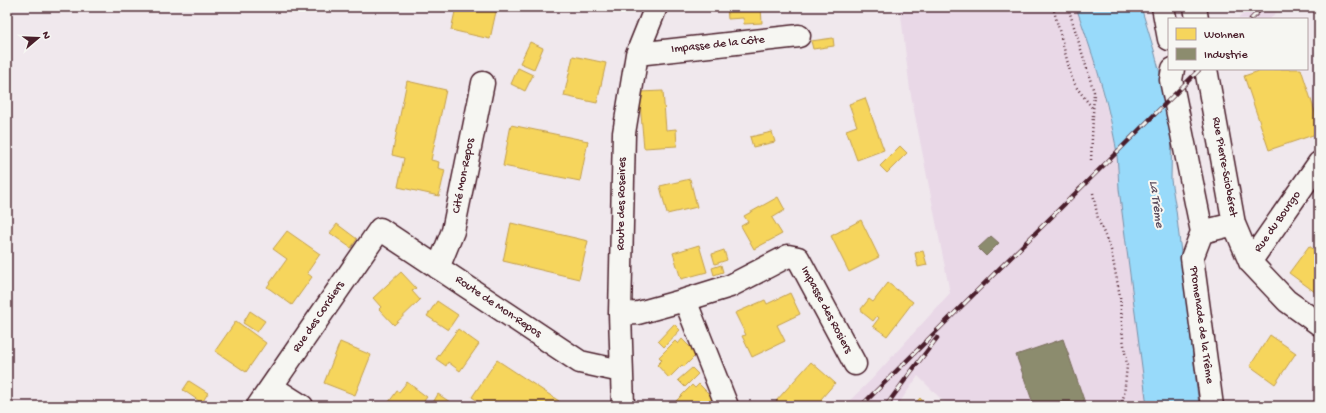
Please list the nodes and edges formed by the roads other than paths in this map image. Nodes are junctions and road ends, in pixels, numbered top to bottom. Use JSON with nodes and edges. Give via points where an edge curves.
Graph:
{"nodes":[{"id":1,"x":656,"y":7,"type":"edge"},
{"id":2,"x":1163,"y":7,"type":"edge"},
{"id":3,"x":1195,"y":7,"type":"edge"},
{"id":4,"x":1197,"y":18,"type":"edge"},
{"id":5,"x":1168,"y":34,"type":"edge"},
{"id":6,"x":799,"y":36,"type":"dead end"},
{"id":7,"x":637,"y":54,"type":"junction"},
{"id":8,"x":1173,"y":70,"type":"edge"},
{"id":9,"x":1206,"y":70,"type":"edge"},
{"id":10,"x":483,"y":83,"type":"dead end"},
{"id":11,"x":1319,"y":163,"type":"edge"},
{"id":12,"x":1234,"y":224,"type":"junction"},
{"id":13,"x":380,"y":229,"type":"joint"},
{"id":14,"x":1202,"y":232,"type":"junction"},
{"id":15,"x":1250,"y":262,"type":"junction"},
{"id":16,"x":438,"y":268,"type":"junction"},
{"id":17,"x":685,"y":300,"type":"junction"},
{"id":18,"x":620,"y":314,"type":"junction"},
{"id":19,"x":1319,"y":324,"type":"edge"},
{"id":20,"x":855,"y":364,"type":"dead end"},
{"id":21,"x":621,"y":371,"type":"junction"},
{"id":22,"x":272,"y":386,"type":"junction"},
{"id":23,"x":258,"y":406,"type":"edge"},
{"id":24,"x":302,"y":406,"type":"edge"},
{"id":25,"x":623,"y":406,"type":"edge"},
{"id":26,"x":727,"y":406,"type":"edge"},
{"id":27,"x":1212,"y":406,"type":"edge"}],
"edges":[{"from":1,"to":7,"type":"street","name":"Route des Roseires"},
{"from":2,"to":5,"type":"street"},
{"from":3,"to":4,"type":"street"},
{"from":6,"to":7,"type":"street","name":"Impasse de la Côte"},
{"from":7,"to":18,"type":"street","name":"Route des Roseires","via":[[624,133]]},
{"from":8,"to":14,"type":"street","via":[[1171,80]]},
{"from":9,"to":12,"type":"street","name":"Rue Pierre-Sciobéret"},
{"from":10,"to":16,"type":"street","name":"Cité Mon-Repos","via":[[453,231]]},
{"from":11,"to":15,"type":"street","name":"Rue du Bourgo"},
{"from":12,"to":14,"type":"street"},
{"from":12,"to":15,"type":"street","name":"Rue Pierre-Sciobéret"},
{"from":13,"to":16,"type":"street","name":"Route de Mon-Repos"},
{"from":13,"to":22,"type":"street","name":"Rue des Cordiers"},
{"from":14,"to":27,"type":"street","name":"Promenade de la Trême","via":[[1192,258]]},
{"from":15,"to":19,"type":"street","via":[[1287,301]]},
{"from":16,"to":21,"type":"street","name":"Route de Mon-Repos","via":[[580,362]]},
{"from":17,"to":18,"type":"street","name":"Impasse des Rosiers","via":[[638,313]]},
{"from":17,"to":20,"type":"street","name":"Impasse des Rosiers","via":[[730,286],[788,256],[798,258]]},
{"from":17,"to":26,"type":"street"},
{"from":18,"to":21,"type":"street","name":"Route des Roseires"},
{"from":21,"to":25,"type":"street","name":"Route des Roseires"},
{"from":22,"to":23,"type":"street","name":"Rue des Cordiers"},
{"from":22,"to":24,"type":"street"}]}
